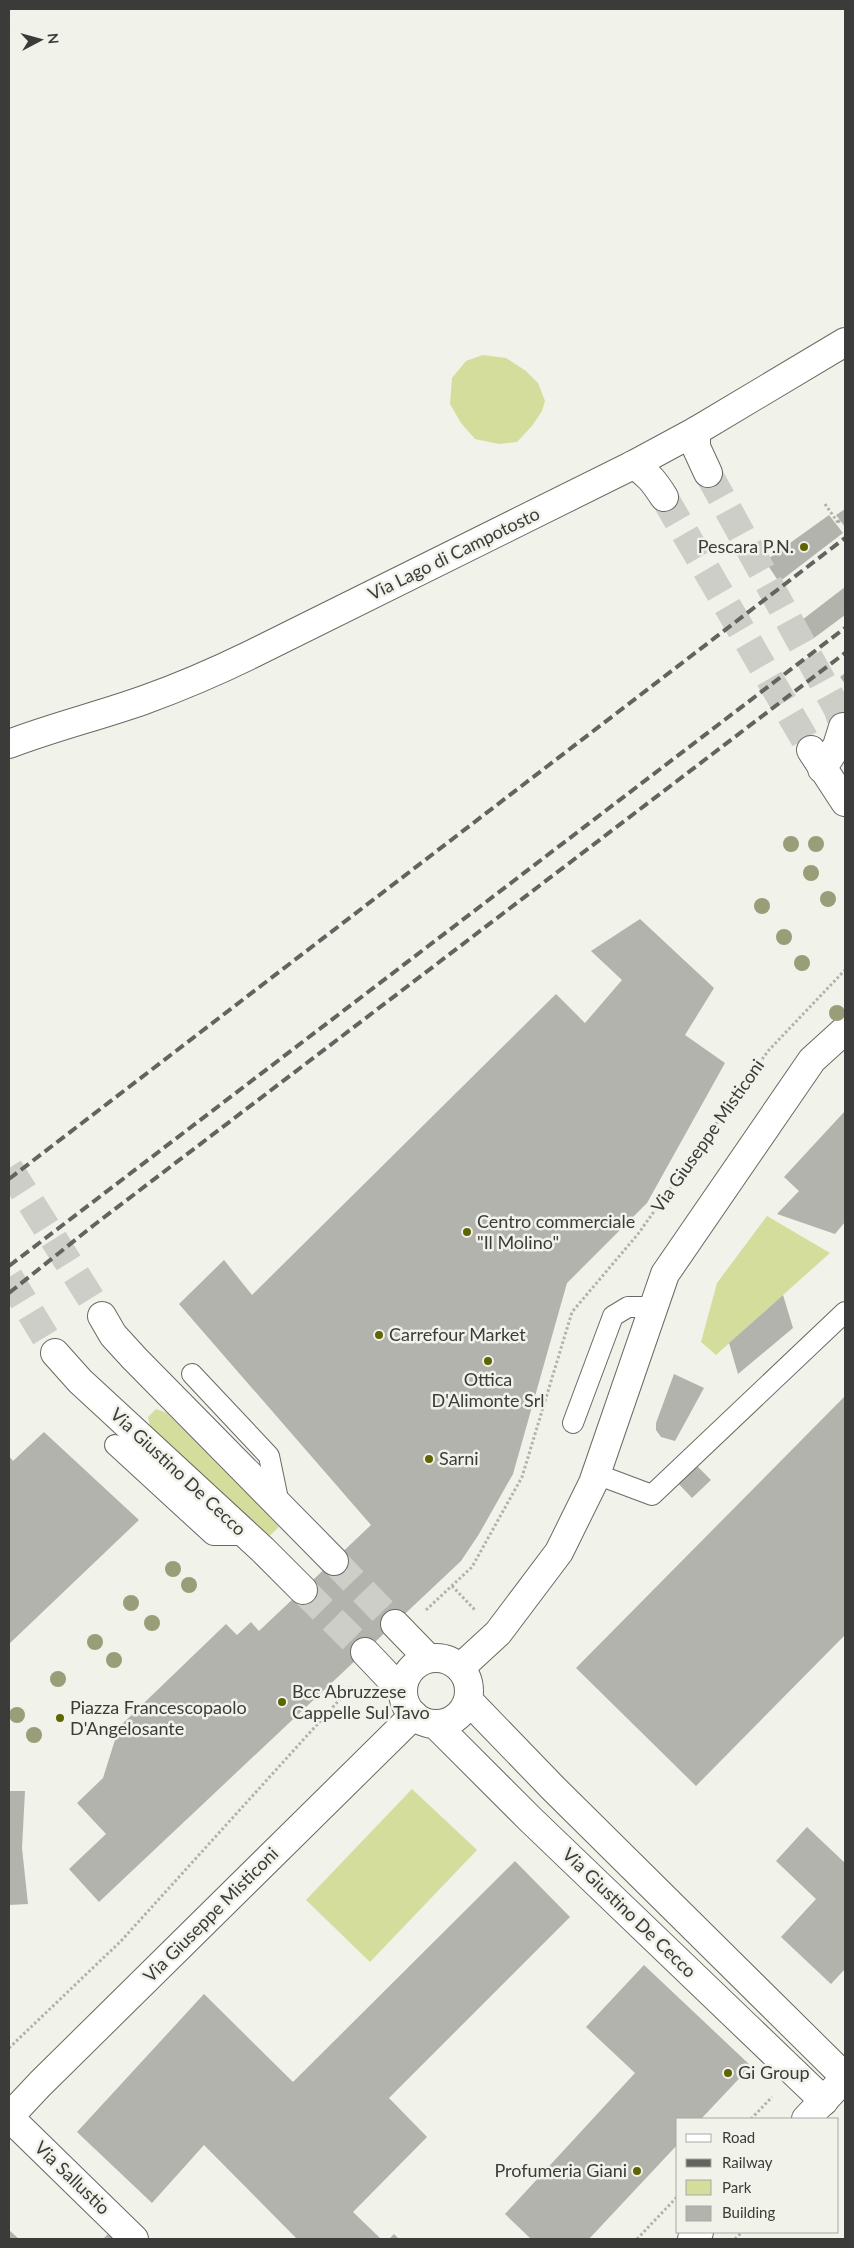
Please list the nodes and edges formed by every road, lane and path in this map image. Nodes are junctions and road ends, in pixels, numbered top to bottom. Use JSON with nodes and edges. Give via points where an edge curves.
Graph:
{"nodes":[{"id":1,"x":845,"y":342,"type":"edge"},
{"id":2,"x":696,"y":431,"type":"junction"},
{"id":3,"x":633,"y":465,"type":"junction"},
{"id":4,"x":708,"y":473,"type":"tunnel mouth"},
{"id":5,"x":664,"y":497,"type":"tunnel mouth"},
{"id":6,"x":825,"y":504,"type":"dead end"},
{"id":7,"x":842,"y":521,"type":"edge"},
{"id":8,"x":844,"y":727,"type":"dead end"},
{"id":9,"x":47,"y":730,"type":"junction"},
{"id":10,"x":9,"y":734,"type":"edge"},
{"id":11,"x":9,"y":744,"type":"edge"},
{"id":12,"x":845,"y":802,"type":"edge"},
{"id":13,"x":845,"y":970,"type":"edge"},
{"id":14,"x":845,"y":1030,"type":"edge"},
{"id":15,"x":654,"y":1307,"type":"junction"},
{"id":16,"x":845,"y":1312,"type":"edge"},
{"id":17,"x":102,"y":1316,"type":"tunnel mouth"},
{"id":18,"x":55,"y":1353,"type":"tunnel mouth"},
{"id":19,"x":192,"y":1374,"type":"dead end"},
{"id":20,"x":573,"y":1423,"type":"dead end"},
{"id":21,"x":115,"y":1445,"type":"dead end"},
{"id":22,"x":596,"y":1474,"type":"junction"},
{"id":23,"x":279,"y":1504,"type":"junction"},
{"id":24,"x":246,"y":1536,"type":"junction"},
{"id":25,"x":334,"y":1561,"type":"tunnel mouth"},
{"id":26,"x":452,"y":1586,"type":"junction"},
{"id":27,"x":303,"y":1590,"type":"tunnel mouth"},
{"id":28,"x":437,"y":1599,"type":"dead end"},
{"id":29,"x":476,"y":1612,"type":"dead end"},
{"id":30,"x":395,"y":1624,"type":"tunnel mouth"},
{"id":31,"x":369,"y":1657,"type":"joint"},
{"id":32,"x":428,"y":1658,"type":"junction"},
{"id":33,"x":460,"y":1668,"type":"junction"},
{"id":34,"x":468,"y":1700,"type":"junction"},
{"id":35,"x":418,"y":1710,"type":"junction"},
{"id":36,"x":9,"y":2048,"type":"edge"},
{"id":37,"x":845,"y":2077,"type":"edge"},
{"id":38,"x":815,"y":2110,"type":"edge"},
{"id":39,"x":9,"y":2117,"type":"edge"},
{"id":40,"x":676,"y":2198,"type":"edge"},
{"id":41,"x":134,"y":2239,"type":"edge"},
{"id":42,"x":636,"y":2239,"type":"edge"}],
"edges":[{"from":1,"to":2,"type":"street","name":"Via Lago di Campotosto"},
{"from":2,"to":3,"type":"street","name":"Via Lago di Campotosto"},
{"from":2,"to":4,"type":"street","via":[[696,447]]},
{"from":3,"to":5,"type":"street","via":[[652,479]]},
{"from":3,"to":9,"type":"street","name":"Via Lago di Campotosto","via":[[196,680],[142,701]]},
{"from":6,"to":7,"type":"path"},
{"from":8,"to":12,"type":"street","via":[[837,746],[817,760]]},
{"from":9,"to":10,"type":"street","name":"Via Lago di Campotosto"},
{"from":9,"to":11,"type":"street","name":"Via Lago di Campotosto"},
{"from":13,"to":26,"type":"path","name":"Via Giuseppe Misticoni","via":[[768,1051],[638,1234],[572,1312],[522,1477],[472,1567]]},
{"from":14,"to":15,"type":"street","via":[[812,1060],[665,1274]]},
{"from":15,"to":20,"type":"lane","via":[[628,1307],[614,1316]]},
{"from":15,"to":22,"type":"street"},
{"from":16,"to":22,"type":"lane","via":[[652,1495]]},
{"from":17,"to":23,"type":"street","via":[[113,1335],[135,1359]]},
{"from":18,"to":24,"type":"street","name":"Via Giustino De Cecco","via":[[80,1381]]},
{"from":19,"to":23,"type":"lane","via":[[270,1456]]},
{"from":21,"to":24,"type":"lane","via":[[214,1535]]},
{"from":22,"to":33,"type":"street","via":[[559,1552],[498,1633]]},
{"from":23,"to":25,"type":"street"},
{"from":24,"to":27,"type":"street","name":"Via Giustino De Cecco"},
{"from":26,"to":28,"type":"path","name":"Via Giuseppe Misticoni"},
{"from":26,"to":29,"type":"path"},
{"from":30,"to":32,"type":"street"},
{"from":31,"to":35,"type":"street","name":"Via Giustino De Cecco"},
{"from":31,"to":36,"type":"path","via":[[121,1941]]},
{"from":32,"to":33,"type":"street","via":[[448,1660]]},
{"from":32,"to":35,"type":"street","via":[[410,1670],[405,1680]]},
{"from":33,"to":34,"type":"street","via":[[468,1680]]},
{"from":34,"to":35,"type":"street","via":[[459,1715],[444,1723]]},
{"from":34,"to":37,"type":"street","name":"Via Giustino De Cecco","via":[[552,1788]]},
{"from":35,"to":38,"type":"street","name":"Via Giustino De Cecco","via":[[530,1819]]},
{"from":35,"to":39,"type":"street","name":"Via Giuseppe Misticoni"},
{"from":37,"to":38,"type":"street"},
{"from":39,"to":41,"type":"street","name":"Via Sallustio"},
{"from":40,"to":42,"type":"path"}]}
